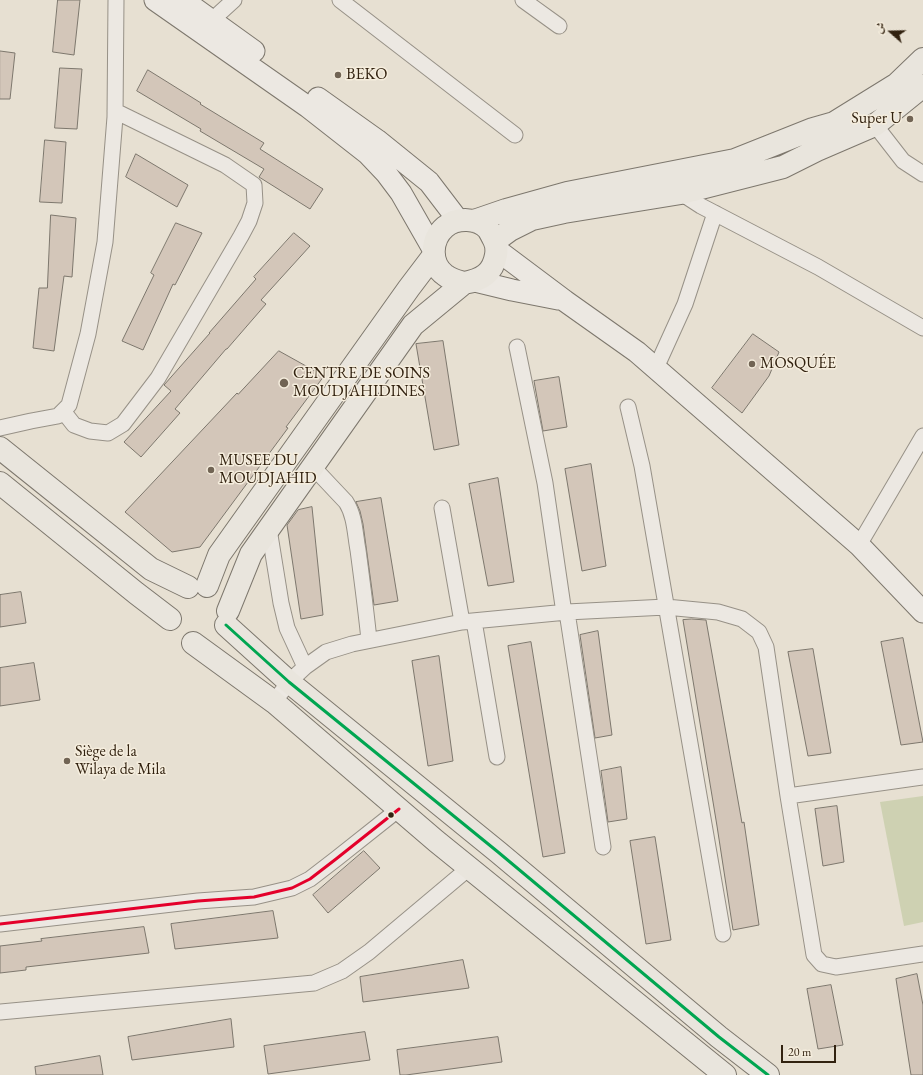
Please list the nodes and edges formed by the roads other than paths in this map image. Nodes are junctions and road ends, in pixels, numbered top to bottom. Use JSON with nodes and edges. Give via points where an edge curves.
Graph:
{"nodes":[{"id":1,"x":116,"y":0,"type":"edge"},
{"id":2,"x":155,"y":0,"type":"edge"},
{"id":3,"x":183,"y":0,"type":"edge"},
{"id":4,"x":234,"y":0,"type":"edge"},
{"id":5,"x":340,"y":0,"type":"edge"},
{"id":6,"x":523,"y":0,"type":"edge"},
{"id":7,"x":211,"y":21,"type":"junction"},
{"id":8,"x":559,"y":26,"type":"dead end"},
{"id":9,"x":923,"y":60,"type":"edge"},
{"id":10,"x":923,"y":86,"type":"edge"},
{"id":11,"x":115,"y":111,"type":"junction"},
{"id":12,"x":875,"y":125,"type":"junction"},
{"id":13,"x":515,"y":135,"type":"dead end"},
{"id":14,"x":923,"y":174,"type":"edge"},
{"id":15,"x":681,"y":193,"type":"junction"},
{"id":16,"x":715,"y":213,"type":"junction"},
{"id":17,"x":466,"y":221,"type":"junction"},
{"id":18,"x":496,"y":245,"type":"junction"},
{"id":19,"x":434,"y":252,"type":"junction"},
{"id":20,"x":470,"y":282,"type":"junction"},
{"id":21,"x":565,"y":301,"type":"junction"},
{"id":22,"x":923,"y":328,"type":"edge"},
{"id":23,"x":517,"y":347,"type":"dead end"},
{"id":24,"x":656,"y":368,"type":"junction"},
{"id":25,"x":628,"y":407,"type":"dead end"},
{"id":26,"x":63,"y":411,"type":"junction"},
{"id":27,"x":0,"y":428,"type":"edge"},
{"id":28,"x":923,"y":436,"type":"edge"},
{"id":29,"x":0,"y":448,"type":"edge"},
{"id":30,"x":313,"y":467,"type":"junction"},
{"id":31,"x":0,"y":483,"type":"edge"},
{"id":32,"x":442,"y":508,"type":"dead end"},
{"id":33,"x":269,"y":529,"type":"junction"},
{"id":34,"x":859,"y":545,"type":"junction"},
{"id":35,"x":197,"y":586,"type":"junction"},
{"id":36,"x":666,"y":607,"type":"junction"},
{"id":37,"x":923,"y":612,"type":"edge"},
{"id":38,"x":566,"y":613,"type":"junction"},
{"id":39,"x":170,"y":618,"type":"junction"},
{"id":40,"x":227,"y":618,"type":"junction"},
{"id":41,"x":468,"y":621,"type":"junction"},
{"id":42,"x":369,"y":640,"type":"junction"},
{"id":43,"x":193,"y":643,"type":"junction"},
{"id":44,"x":305,"y":667,"type":"junction"},
{"id":45,"x":289,"y":682,"type":"junction"},
{"id":46,"x":274,"y":702,"type":"junction"},
{"id":47,"x":497,"y":757,"type":"dead end"},
{"id":48,"x":923,"y":777,"type":"edge"},
{"id":49,"x":788,"y":796,"type":"junction"},
{"id":50,"x":399,"y":809,"type":"junction"},
{"id":51,"x":603,"y":847,"type":"dead end"},
{"id":52,"x":469,"y":868,"type":"junction"},
{"id":53,"x":0,"y":924,"type":"edge"},
{"id":54,"x":723,"y":934,"type":"dead end"},
{"id":55,"x":923,"y":954,"type":"edge"},
{"id":56,"x":0,"y":1012,"type":"edge"},
{"id":57,"x":725,"y":1075,"type":"edge"},
{"id":58,"x":767,"y":1075,"type":"edge"}],
"edges":[{"from":1,"to":11,"type":"street"},
{"from":2,"to":19,"type":"main road","via":[[308,107],[368,154],[401,193]]},
{"from":3,"to":7,"type":"main road"},
{"from":4,"to":7,"type":"street"},
{"from":5,"to":13,"type":"street"},
{"from":6,"to":8,"type":"street"},
{"from":7,"to":17,"type":"main road","via":[[377,140],[429,182]]},
{"from":9,"to":17,"type":"main road","via":[[897,84],[834,123],[735,160],[567,193]]},
{"from":10,"to":12,"type":"main road"},
{"from":11,"to":26,"type":"street","via":[[105,242],[88,334],[69,405]]},
{"from":11,"to":26,"type":"street","via":[[225,165],[254,185],[255,203],[249,221],[232,253],[158,378],[123,424],[108,433],[90,431],[74,425]]},
{"from":12,"to":14,"type":"street","via":[[903,161]]},
{"from":12,"to":15,"type":"main road","via":[[783,167]]},
{"from":15,"to":16,"type":"street"},
{"from":15,"to":18,"type":"main road","via":[[532,219],[510,230]]},
{"from":16,"to":22,"type":"street","via":[[818,266]]},
{"from":16,"to":24,"type":"street","via":[[685,304]]},
{"from":17,"to":18,"type":"main road","via":[[487,228]]},
{"from":17,"to":19,"type":"main road","via":[[446,226],[437,236]]},
{"from":18,"to":20,"type":"main road","via":[[494,263],[487,274]]},
{"from":18,"to":21,"type":"main road"},
{"from":19,"to":20,"type":"main road","via":[[437,266],[444,275],[454,281]]},
{"from":19,"to":35,"type":"main road"},
{"from":20,"to":21,"type":"main road"},
{"from":20,"to":30,"type":"main road","via":[[413,325]]},
{"from":21,"to":24,"type":"main road"},
{"from":23,"to":38,"type":"street","via":[[545,483]]},
{"from":24,"to":34,"type":"main road"},
{"from":25,"to":36,"type":"street","via":[[642,466]]},
{"from":26,"to":27,"type":"street","via":[[58,416]]},
{"from":28,"to":34,"type":"street"},
{"from":29,"to":35,"type":"main road","via":[[151,570]]},
{"from":30,"to":33,"type":"main road"},
{"from":30,"to":42,"type":"street","via":[[350,508]]},
{"from":31,"to":39,"type":"main road"},
{"from":32,"to":41,"type":"street"},
{"from":33,"to":40,"type":"main road","via":[[251,554]]},
{"from":33,"to":44,"type":"street","via":[[287,628]]},
{"from":34,"to":37,"type":"main road"},
{"from":35,"to":39,"type":"main road","via":[[180,592],[173,600]]},
{"from":35,"to":40,"type":"main road","via":[[215,589],[221,595],[226,603]]},
{"from":36,"to":38,"type":"street"},
{"from":36,"to":49,"type":"street","via":[[718,612],[742,619],[759,632],[766,646]]},
{"from":36,"to":54,"type":"street"},
{"from":38,"to":41,"type":"street"},
{"from":38,"to":51,"type":"street"},
{"from":39,"to":43,"type":"main road","via":[[177,635]]},
{"from":40,"to":43,"type":"main road","via":[[221,634],[213,640],[203,644]]},
{"from":40,"to":45,"type":"main road"},
{"from":41,"to":42,"type":"street"},
{"from":41,"to":47,"type":"street"},
{"from":42,"to":44,"type":"street","via":[[326,652]]},
{"from":43,"to":46,"type":"main road"},
{"from":44,"to":45,"type":"street"},
{"from":45,"to":46,"type":"street"},
{"from":45,"to":58,"type":"main road"},
{"from":46,"to":50,"type":"main road"},
{"from":48,"to":49,"type":"street"},
{"from":49,"to":55,"type":"street","via":[[814,955],[822,964],[836,966]]},
{"from":50,"to":52,"type":"main road"},
{"from":50,"to":53,"type":"street","via":[[310,879],[292,888],[254,897]]},
{"from":52,"to":56,"type":"street","via":[[369,952],[342,971],[314,983]]},
{"from":52,"to":57,"type":"main road"}]}
